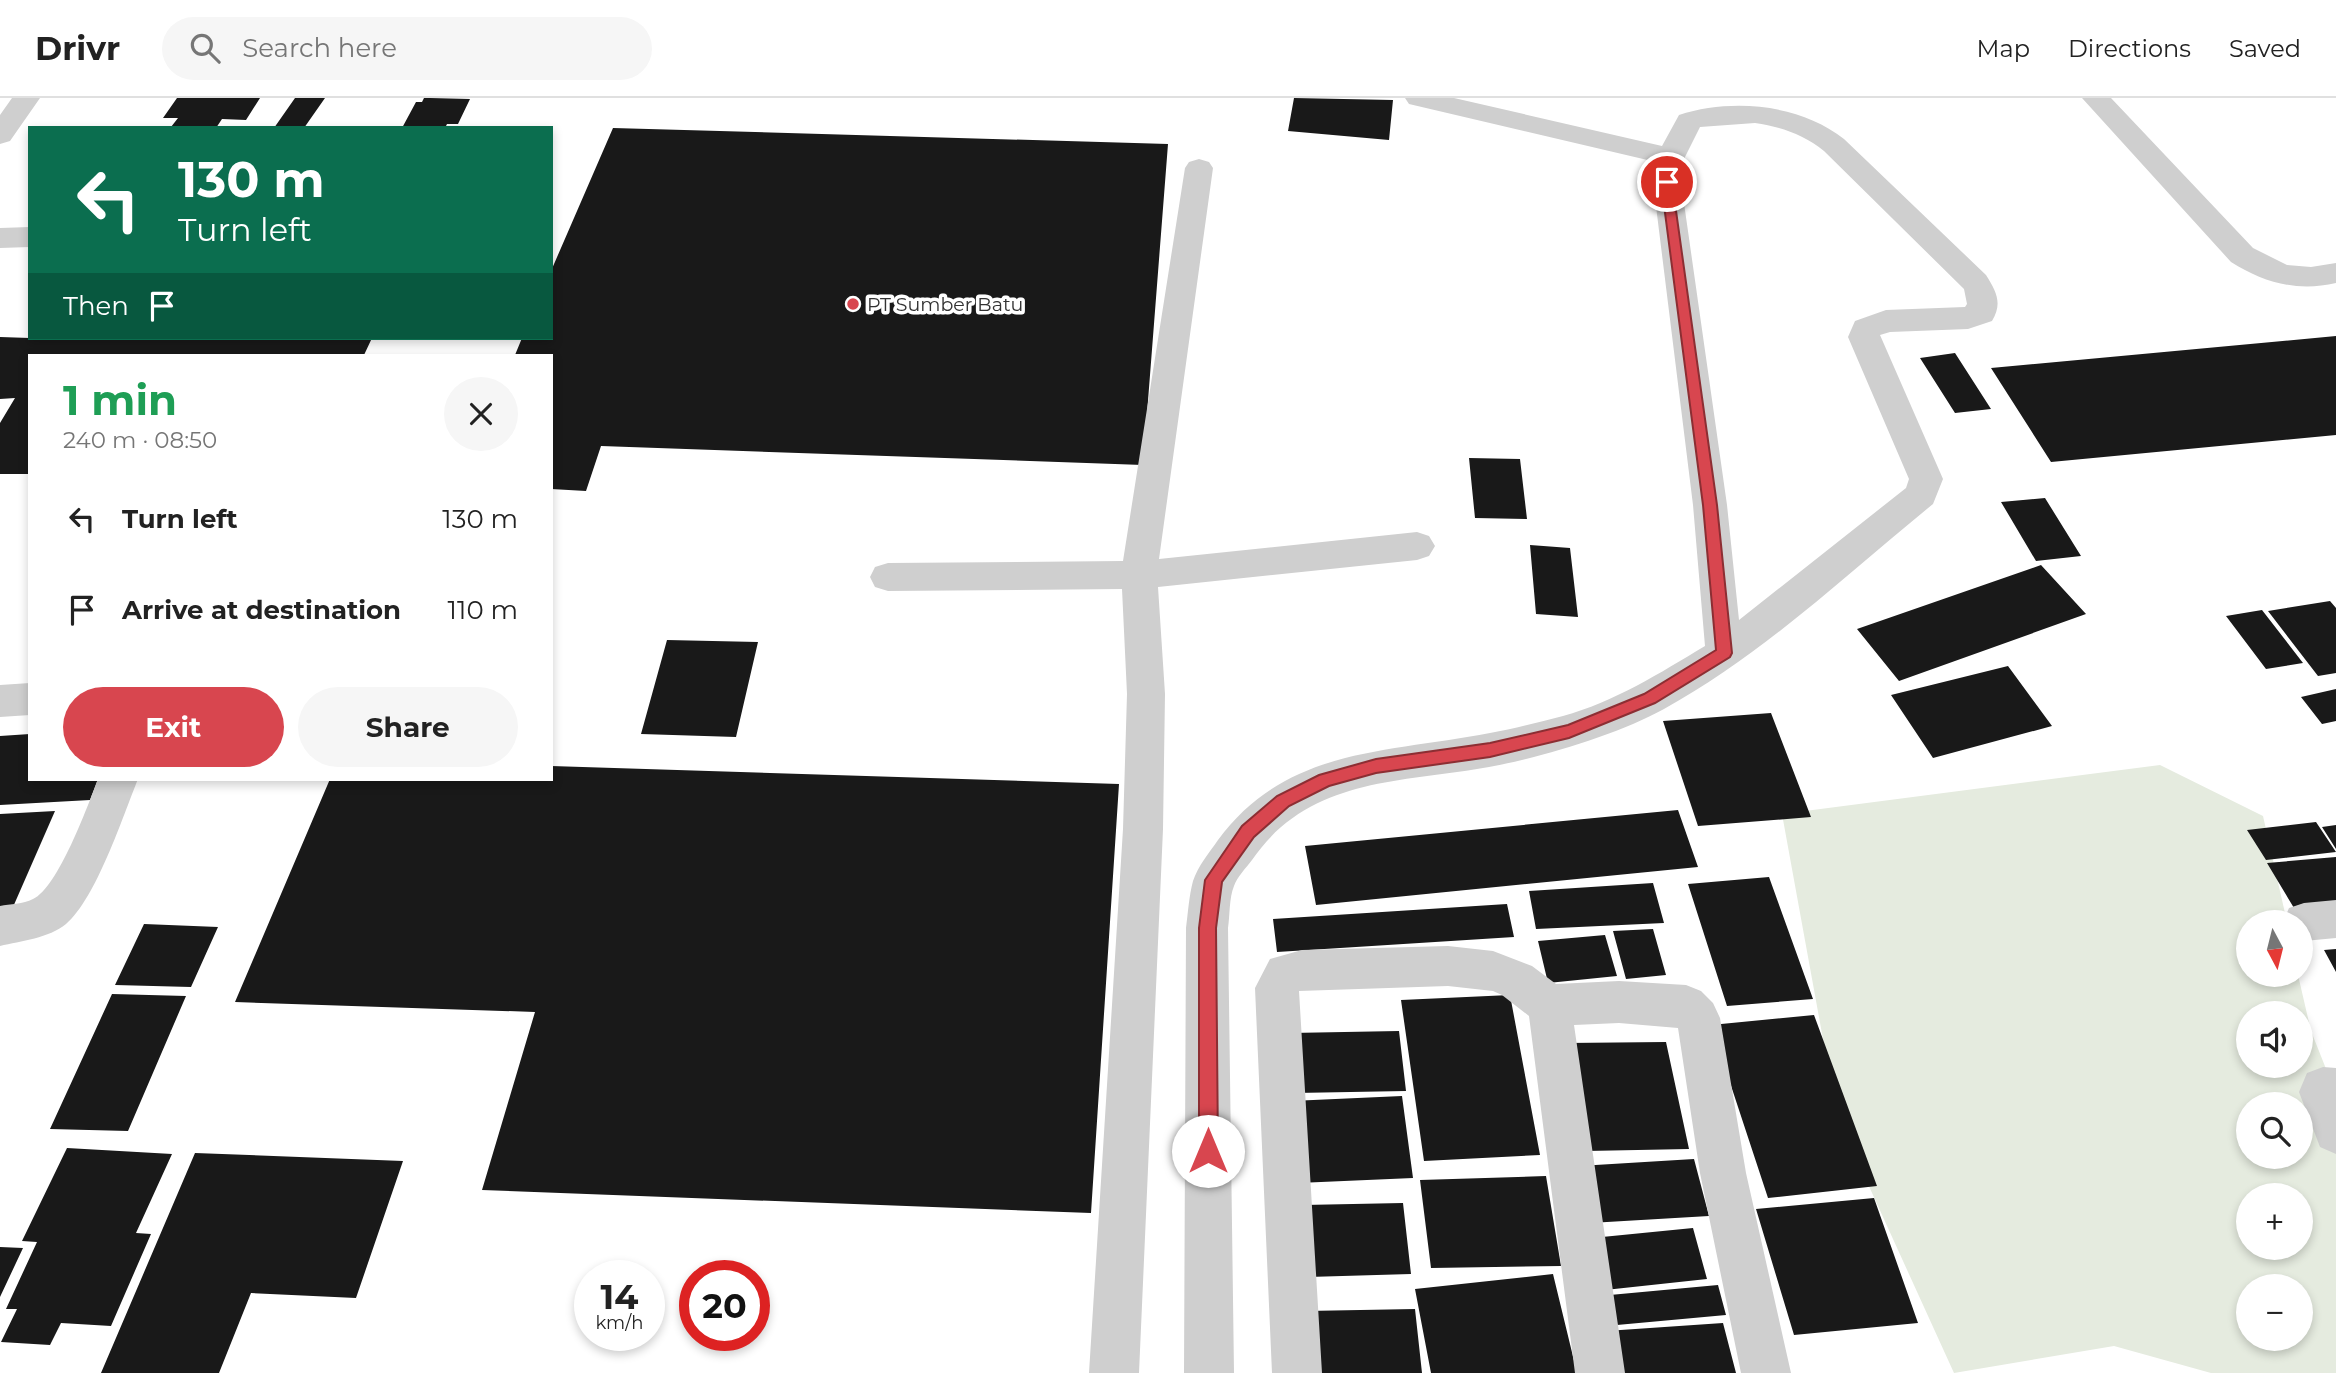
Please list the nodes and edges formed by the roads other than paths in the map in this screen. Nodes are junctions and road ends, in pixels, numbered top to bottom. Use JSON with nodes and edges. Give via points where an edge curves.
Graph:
{"nodes":[{"id":1,"x":26,"y":98,"type":"edge"},
{"id":2,"x":1419,"y":98,"type":"edge"},
{"id":3,"x":2096,"y":98,"type":"edge"},
{"id":4,"x":0,"y":135,"type":"edge"},
{"id":5,"x":1671,"y":157,"type":"junction"},
{"id":6,"x":1199,"y":168,"type":"dead end"},
{"id":7,"x":28,"y":237,"type":"edge"},
{"id":8,"x":0,"y":238,"type":"edge"},
{"id":9,"x":2336,"y":273,"type":"edge"},
{"id":10,"x":1417,"y":547,"type":"dead end"},
{"id":11,"x":1139,"y":575,"type":"junction"},
{"id":12,"x":888,"y":577,"type":"dead end"},
{"id":13,"x":1724,"y":653,"type":"junction"},
{"id":14,"x":28,"y":699,"type":"edge"},
{"id":15,"x":0,"y":701,"type":"edge"},
{"id":16,"x":117,"y":781,"type":"edge"},
{"id":17,"x":0,"y":926,"type":"edge"},
{"id":18,"x":1549,"y":1005,"type":"junction"},
{"id":19,"x":2336,"y":1090,"type":"edge"},
{"id":20,"x":2336,"y":1131,"type":"edge"},
{"id":21,"x":1114,"y":1373,"type":"edge"},
{"id":22,"x":1209,"y":1373,"type":"edge"},
{"id":23,"x":1297,"y":1373,"type":"edge"},
{"id":24,"x":1600,"y":1373,"type":"edge"},
{"id":25,"x":1766,"y":1373,"type":"edge"}],
"edges":[{"from":1,"to":4,"type":"street"},
{"from":2,"to":5,"type":"street"},
{"from":3,"to":9,"type":"street","via":[[2242,255],[2277,274],[2317,278]]},
{"from":5,"to":13,"type":"street","via":[[1668,208],[1710,505]]},
{"from":5,"to":13,"type":"street","via":[[1680,134],[1694,117],[1755,115],[1802,124],[1834,145],[1956,264],[1982,293],[1984,304],[1980,313],[1968,318],[1886,321],[1866,329],[1864,337],[1926,479],[1921,495]]},
{"from":6,"to":11,"type":"street"},
{"from":7,"to":8,"type":"street"},
{"from":10,"to":11,"type":"street"},
{"from":11,"to":12,"type":"street"},
{"from":11,"to":21,"type":"street","via":[[1146,694],[1143,829]]},
{"from":13,"to":22,"type":"street","via":[[1649,698],[1569,731],[1490,750],[1376,766],[1325,780],[1283,801],[1248,832],[1214,880],[1207,928]]},
{"from":14,"to":15,"type":"street"},
{"from":16,"to":17,"type":"street","via":[[65,896],[51,912]]},
{"from":18,"to":23,"type":"street","via":[[1517,980],[1493,971],[1448,966],[1285,973],[1277,988],[1278,1024]]},
{"from":18,"to":24,"type":"street"},
{"from":18,"to":25,"type":"street","via":[[1619,1002],[1686,1006],[1698,1018],[1723,1173]]},
{"from":19,"to":20,"type":"street","via":[[2321,1092]]}]}
